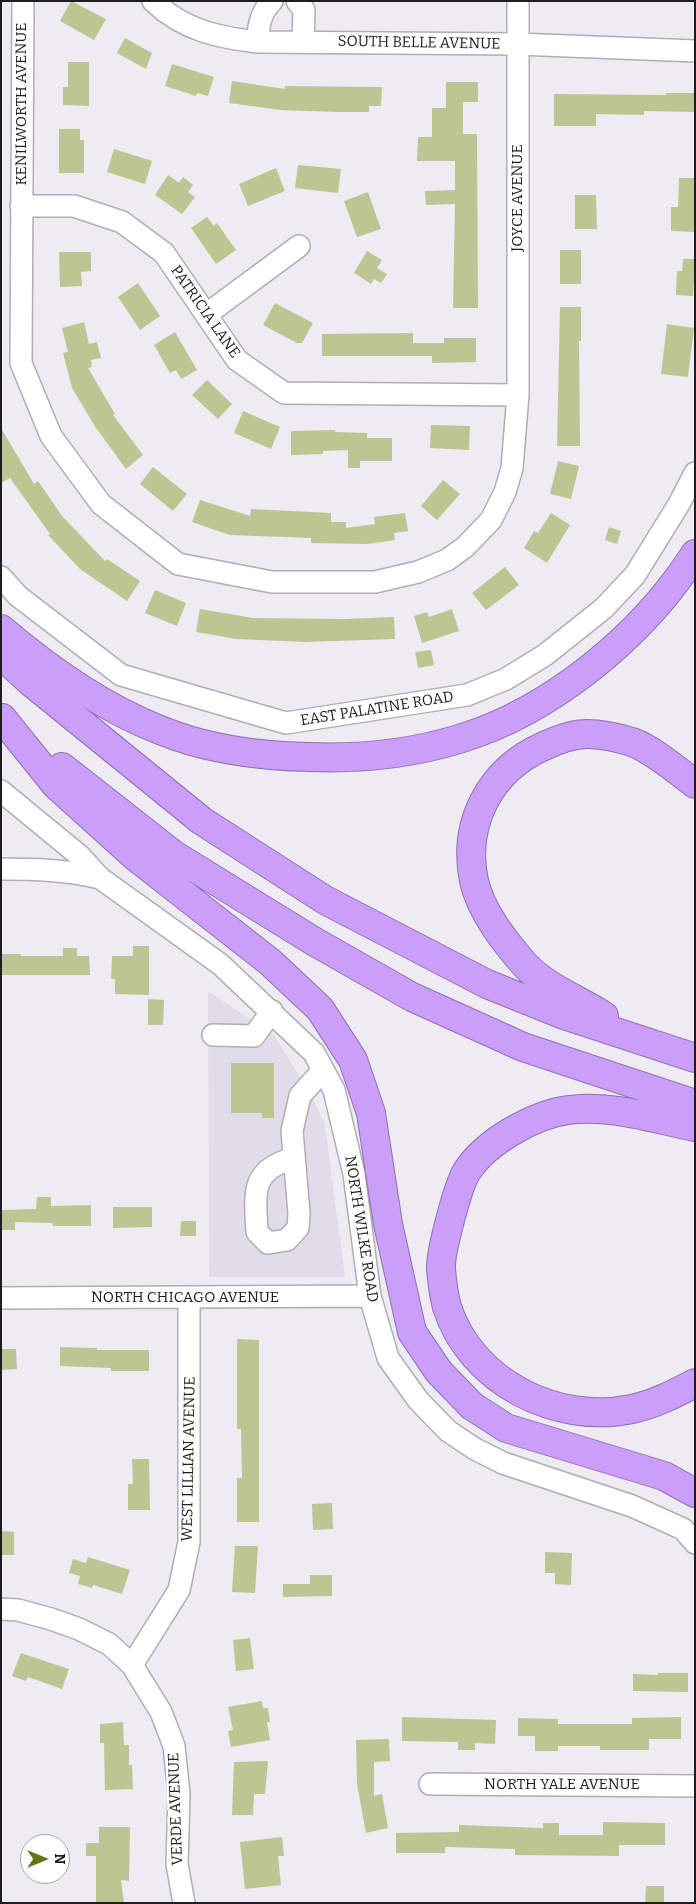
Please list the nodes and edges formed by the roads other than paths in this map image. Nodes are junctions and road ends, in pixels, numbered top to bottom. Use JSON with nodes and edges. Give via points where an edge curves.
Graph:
{"nodes":[{"id":1,"x":23,"y":1,"type":"edge"},
{"id":2,"x":153,"y":1,"type":"edge"},
{"id":3,"x":272,"y":1,"type":"edge"},
{"id":4,"x":297,"y":1,"type":"edge"},
{"id":5,"x":518,"y":1,"type":"edge"},
{"id":6,"x":257,"y":42,"type":"junction"},
{"id":7,"x":303,"y":42,"type":"junction"},
{"id":8,"x":518,"y":44,"type":"junction"},
{"id":9,"x":695,"y":51,"type":"edge"},
{"id":10,"x":21,"y":206,"type":"junction"},
{"id":11,"x":299,"y":246,"type":"dead end"},
{"id":12,"x":207,"y":314,"type":"junction"},
{"id":13,"x":518,"y":396,"type":"junction"},
{"id":14,"x":695,"y":473,"type":"edge"},
{"id":15,"x":695,"y":554,"type":"edge"},
{"id":16,"x":1,"y":577,"type":"edge"},
{"id":17,"x":1,"y":629,"type":"edge"},
{"id":18,"x":1,"y":655,"type":"edge"},
{"id":19,"x":2,"y":717,"type":"edge"},
{"id":20,"x":695,"y":784,"type":"edge"},
{"id":21,"x":1,"y":791,"type":"edge"},
{"id":22,"x":1,"y":869,"type":"edge"},
{"id":23,"x":100,"y":878,"type":"junction"},
{"id":24,"x":272,"y":1011,"type":"junction"},
{"id":25,"x":213,"y":1035,"type":"dead end"},
{"id":26,"x":646,"y":1042,"type":"junction"},
{"id":27,"x":695,"y":1058,"type":"edge"},
{"id":28,"x":323,"y":1070,"type":"junction"},
{"id":29,"x":695,"y":1104,"type":"edge"},
{"id":30,"x":695,"y":1127,"type":"edge"},
{"id":31,"x":294,"y":1158,"type":"dead end"},
{"id":32,"x":370,"y":1296,"type":"junction"},
{"id":33,"x":1,"y":1298,"type":"edge"},
{"id":34,"x":190,"y":1299,"type":"junction"},
{"id":35,"x":695,"y":1383,"type":"edge"},
{"id":36,"x":695,"y":1493,"type":"edge"},
{"id":37,"x":695,"y":1543,"type":"edge"},
{"id":38,"x":1,"y":1609,"type":"edge"},
{"id":39,"x":132,"y":1665,"type":"junction"},
{"id":40,"x":430,"y":1784,"type":"dead end"},
{"id":41,"x":695,"y":1786,"type":"edge"},
{"id":42,"x":184,"y":1903,"type":"edge"}],
"edges":[{"from":1,"to":10,"type":"street","name":"KENILWORTH AVENUE"},
{"from":2,"to":6,"type":"street","name":"SOUTH BELLE AVENUE","via":[[183,25]]},
{"from":3,"to":6,"type":"street","via":[[259,21]]},
{"from":4,"to":7,"type":"street","via":[[304,10]]},
{"from":5,"to":8,"type":"street","name":"JOYCE AVENUE"},
{"from":6,"to":7,"type":"street","name":"SOUTH BELLE AVENUE"},
{"from":7,"to":8,"type":"street","name":"SOUTH BELLE AVENUE"},
{"from":8,"to":9,"type":"street","name":"SOUTH BELLE AVENUE"},
{"from":8,"to":13,"type":"street","name":"JOYCE AVENUE"},
{"from":10,"to":12,"type":"street","name":"PATRICIA LANE","via":[[74,206],[122,222],[164,253]]},
{"from":10,"to":13,"type":"street","name":"KENILWORTH AVENUE","via":[[21,363],[51,436],[102,504],[178,564],[272,582],[375,582],[418,572],[447,560],[491,520],[505,492],[512,468]]},
{"from":11,"to":12,"type":"street"},
{"from":12,"to":13,"type":"street","name":"PATRICIA LANE","via":[[237,360],[284,393]]},
{"from":14,"to":16,"type":"street","name":"EAST PALATINE ROAD","via":[[635,575],[604,608],[545,655],[506,679],[467,695],[295,722],[286,723],[121,675],[18,596]]},
{"from":15,"to":17,"type":"highway","via":[[659,603],[628,636],[562,689],[498,724],[460,739],[381,755],[279,757],[225,749],[160,730],[67,681]]},
{"from":18,"to":26,"type":"highway","via":[[202,821],[324,900],[487,984]]},
{"from":19,"to":29,"type":"highway","via":[[174,855],[412,998],[523,1047]]},
{"from":19,"to":36,"type":"highway","via":[[56,786],[137,858],[270,962],[320,1009],[352,1060],[371,1114],[388,1224],[412,1332],[439,1372],[472,1406],[506,1428],[664,1476]]},
{"from":20,"to":26,"type":"highway","via":[[633,743],[587,734],[568,737],[514,762],[487,795],[472,834],[471,861],[475,884],[502,936],[526,966],[548,984]]},
{"from":21,"to":23,"type":"street","via":[[80,856]]},
{"from":22,"to":23,"type":"street","name":"NORTH WILKE ROAD","via":[[45,869]]},
{"from":23,"to":24,"type":"street","name":"NORTH WILKE ROAD","via":[[220,964]]},
{"from":24,"to":25,"type":"street","via":[[254,1036]]},
{"from":24,"to":28,"type":"street","name":"NORTH WILKE ROAD","via":[[314,1053]]},
{"from":26,"to":27,"type":"highway"},
{"from":28,"to":31,"type":"street","via":[[300,1096],[292,1131]]},
{"from":28,"to":32,"type":"street","name":"NORTH WILKE ROAD","via":[[334,1090],[354,1174]]},
{"from":30,"to":35,"type":"highway","via":[[604,1110],[568,1110],[523,1124],[500,1138],[466,1171],[450,1220],[441,1268],[447,1307],[477,1358],[508,1385],[538,1401],[562,1410],[630,1409],[654,1403]]},
{"from":32,"to":34,"type":"street","name":"NORTH CHICAGO AVENUE"},
{"from":32,"to":37,"type":"street","name":"NORTH WILKE ROAD","via":[[388,1358],[418,1400],[448,1431],[503,1463],[649,1514],[683,1530]]},
{"from":33,"to":34,"type":"street","name":"NORTH CHICAGO AVENUE"},
{"from":34,"to":39,"type":"street","name":"WEST LILLIAN AVENUE","via":[[190,1542],[178,1590]]},
{"from":38,"to":39,"type":"street","via":[[18,1610],[79,1629],[108,1644]]},
{"from":39,"to":42,"type":"street","name":"VERDE AVENUE","via":[[162,1712],[174,1746],[178,1794],[177,1864]]},
{"from":40,"to":41,"type":"street","name":"NORTH YALE AVENUE"}]}
